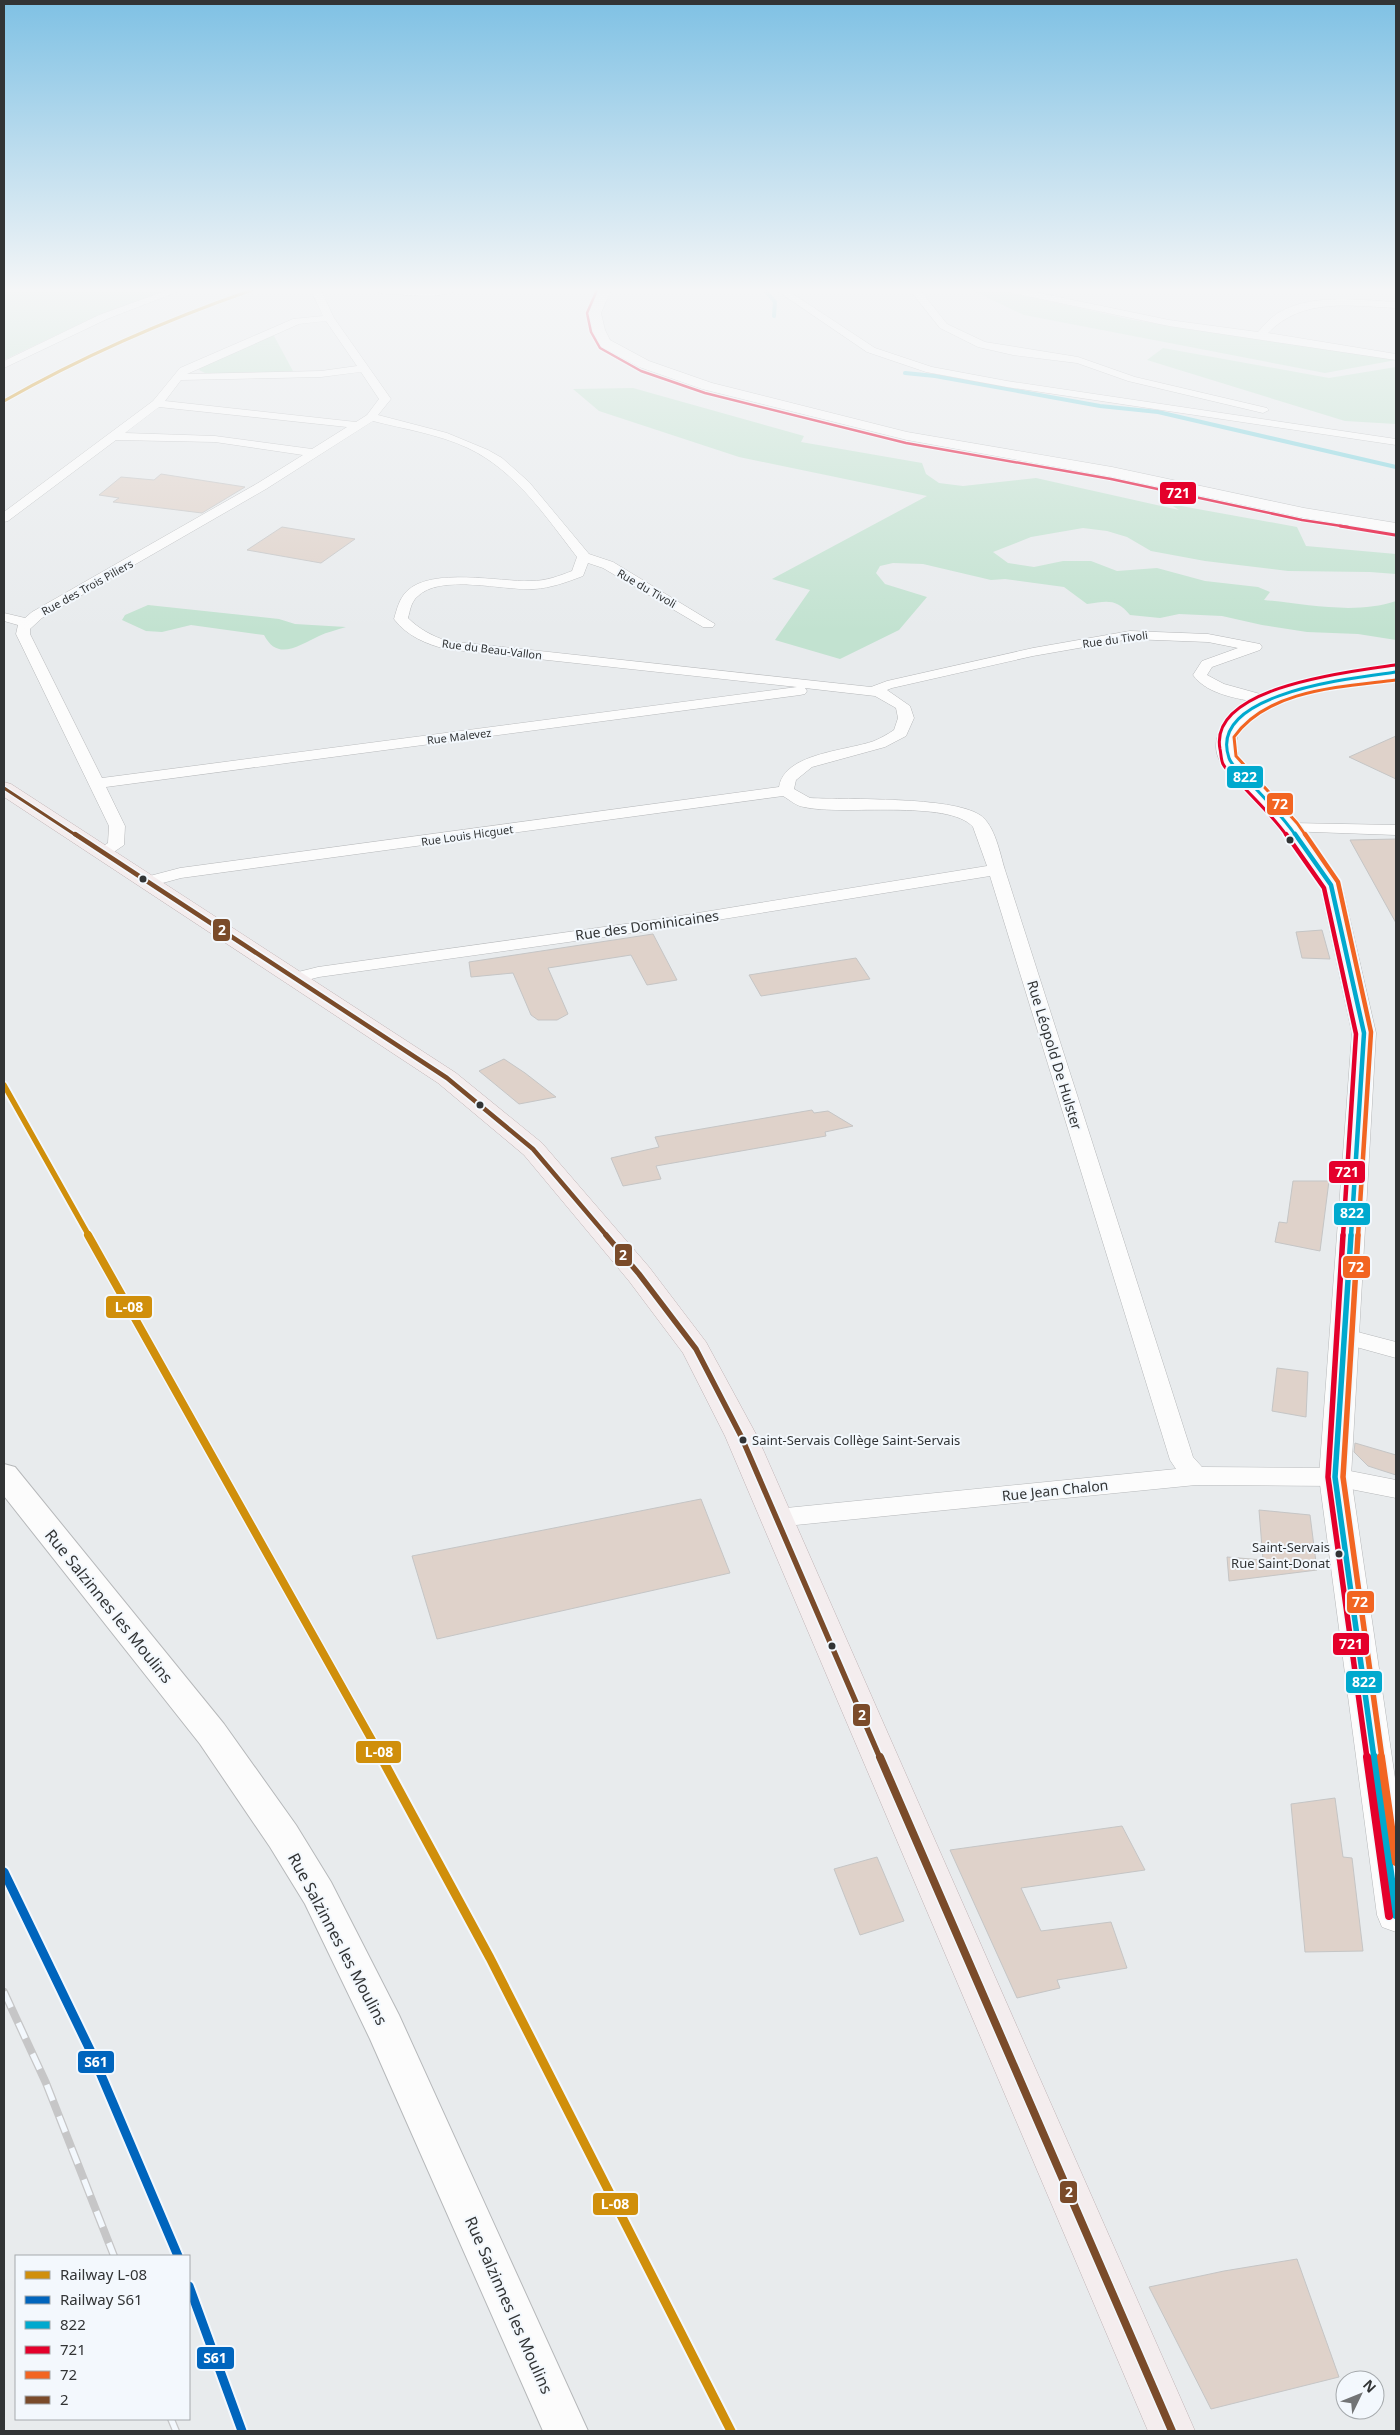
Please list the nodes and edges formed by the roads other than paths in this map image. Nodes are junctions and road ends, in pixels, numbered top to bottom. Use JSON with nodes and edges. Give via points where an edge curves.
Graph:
{"nodes":[{"id":1,"x":156,"y":404,"type":"edge"},
{"id":2,"x":163,"y":404,"type":"edge"},
{"id":3,"x":381,"y":404,"type":"edge"},
{"id":4,"x":778,"y":404,"type":"edge"},
{"id":5,"x":1138,"y":404,"type":"edge"},
{"id":6,"x":1241,"y":404,"type":"edge"},
{"id":7,"x":370,"y":417,"type":"junction"},
{"id":8,"x":356,"y":425,"type":"junction"},
{"id":9,"x":114,"y":436,"type":"junction"},
{"id":10,"x":1367,"y":438,"type":"junction"},
{"id":11,"x":1396,"y":442,"type":"edge"},
{"id":12,"x":312,"y":454,"type":"junction"},
{"id":13,"x":4,"y":518,"type":"edge"},
{"id":14,"x":1396,"y":528,"type":"edge"},
{"id":15,"x":584,"y":556,"type":"junction"},
{"id":16,"x":4,"y":617,"type":"edge"},
{"id":17,"x":26,"y":623,"type":"junction"},
{"id":18,"x":708,"y":624,"type":"dead end"},
{"id":19,"x":1396,"y":672,"type":"edge"},
{"id":20,"x":822,"y":686,"type":"junction"},
{"id":21,"x":873,"y":691,"type":"junction"},
{"id":22,"x":1266,"y":700,"type":"junction"},
{"id":23,"x":96,"y":784,"type":"junction"},
{"id":24,"x":4,"y":788,"type":"edge"},
{"id":25,"x":786,"y":791,"type":"junction"},
{"id":26,"x":1291,"y":828,"type":"junction"},
{"id":27,"x":1396,"y":830,"type":"edge"},
{"id":28,"x":102,"y":852,"type":"junction"},
{"id":29,"x":998,"y":870,"type":"junction"},
{"id":30,"x":148,"y":882,"type":"junction"},
{"id":31,"x":296,"y":978,"type":"junction"},
{"id":32,"x":1346,"y":1337,"type":"junction"},
{"id":33,"x":1396,"y":1350,"type":"edge"},
{"id":34,"x":4,"y":1476,"type":"edge"},
{"id":35,"x":1196,"y":1476,"type":"junction"},
{"id":36,"x":1335,"y":1478,"type":"junction"},
{"id":37,"x":1396,"y":1489,"type":"edge"},
{"id":38,"x":776,"y":1518,"type":"junction"},
{"id":39,"x":1396,"y":1915,"type":"edge"},
{"id":40,"x":566,"y":2431,"type":"edge"},
{"id":41,"x":1172,"y":2431,"type":"edge"}],
"edges":[{"from":1,"to":9,"type":"street"},
{"from":2,"to":8,"type":"street"},
{"from":3,"to":7,"type":"street"},
{"from":4,"to":14,"type":"main road","via":[[907,436],[1112,472],[1304,513]]},
{"from":5,"to":10,"type":"street"},
{"from":6,"to":10,"type":"street"},
{"from":7,"to":8,"type":"street","name":"Rue des Trois Piliers"},
{"from":7,"to":15,"type":"street","via":[[460,441],[485,452],[516,476]]},
{"from":8,"to":12,"type":"street","name":"Rue des Trois Piliers"},
{"from":9,"to":12,"type":"street","via":[[215,439]]},
{"from":9,"to":13,"type":"street"},
{"from":10,"to":11,"type":"street"},
{"from":12,"to":17,"type":"street","name":"Rue des Trois Piliers"},
{"from":15,"to":18,"type":"street","name":"Rue du Tivoli","via":[[608,566]]},
{"from":15,"to":20,"type":"street","name":"Rue du Beau-Vallon","via":[[578,573],[560,581],[533,585],[439,583],[422,587],[412,592],[401,619],[420,636],[446,644]]},
{"from":16,"to":17,"type":"street"},
{"from":17,"to":23,"type":"street","name":"Rue des Trois Piliers","via":[[23,634]]},
{"from":19,"to":22,"type":"main road","via":[[1319,684]]},
{"from":20,"to":21,"type":"street","name":"Rue du Beau-Vallon"},
{"from":20,"to":23,"type":"street","name":"Rue Malevez"},
{"from":21,"to":22,"type":"street","name":"Rue du Tivoli","via":[[887,685],[1033,652],[1148,634],[1208,638],[1255,647],[1207,664],[1200,675],[1218,687]]},
{"from":21,"to":25,"type":"street","name":"Rue du Beau-Vallon","via":[[903,706],[906,718],[901,733],[880,744],[806,764],[788,778]]},
{"from":22,"to":26,"type":"main road","via":[[1241,717],[1228,733],[1227,753],[1229,760]]},
{"from":23,"to":28,"type":"street","name":"Rue des Trois Piliers","via":[[117,826],[116,845]]},
{"from":24,"to":28,"type":"main road"},
{"from":25,"to":29,"type":"street","name":"Rue Léopold De Hulster","via":[[806,803],[943,808],[962,813],[981,826]]},
{"from":25,"to":30,"type":"street","name":"Rue Louis Hicguet","via":[[180,873]]},
{"from":26,"to":27,"type":"street"},
{"from":26,"to":32,"type":"main road","via":[[1331,885],[1364,1034]]},
{"from":28,"to":30,"type":"main road"},
{"from":29,"to":31,"type":"street","name":"Rue des Dominicaines","via":[[661,924],[318,972]]},
{"from":29,"to":35,"type":"street","name":"Rue Léopold De Hulster","via":[[1182,1460]]},
{"from":30,"to":31,"type":"main road"},
{"from":31,"to":38,"type":"main road","via":[[447,1078],[533,1150],[638,1274],[696,1349],[741,1436]]},
{"from":32,"to":33,"type":"street"},
{"from":32,"to":36,"type":"main road"},
{"from":34,"to":40,"type":"street","name":"Rue Salzinnes les Moulins","via":[[212,1734],[318,1893],[385,2028]]},
{"from":35,"to":36,"type":"street","name":"Rue Jean Chalon"},
{"from":35,"to":38,"type":"street","name":"Rue Jean Chalon"},
{"from":36,"to":37,"type":"street","name":"Rue Jean Chalon"},
{"from":36,"to":39,"type":"main road"},
{"from":38,"to":41,"type":"main road"}]}
